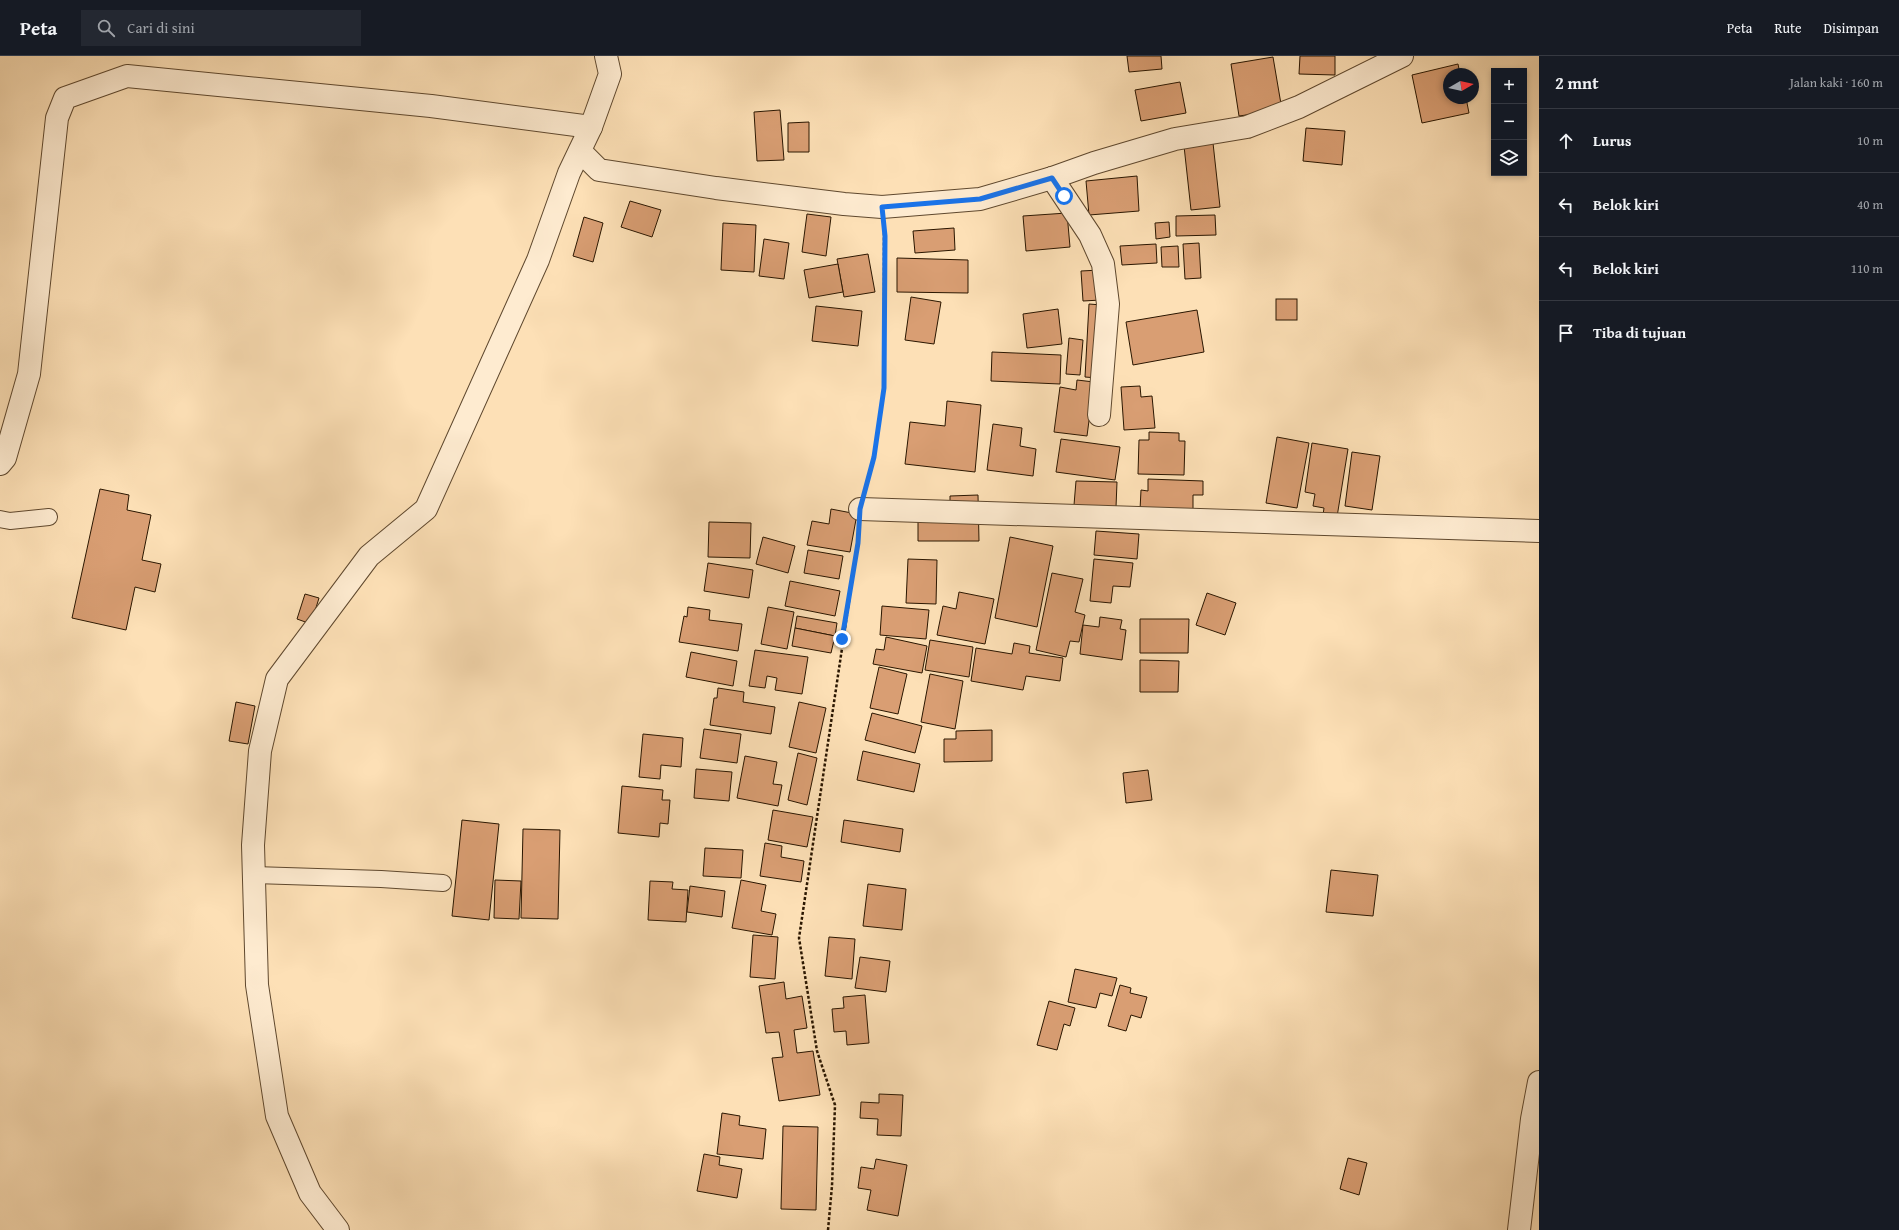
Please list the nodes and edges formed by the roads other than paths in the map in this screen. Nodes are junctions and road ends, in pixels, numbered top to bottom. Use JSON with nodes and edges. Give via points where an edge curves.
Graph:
{"nodes":[{"id":1,"x":606,"y":56,"type":"edge"},
{"id":2,"x":1402,"y":56,"type":"edge"},
{"id":3,"x":591,"y":127,"type":"junction"},
{"id":4,"x":580,"y":151,"type":"junction"},
{"id":5,"x":1052,"y":178,"type":"junction"},
{"id":6,"x":1099,"y":415,"type":"dead end"},
{"id":7,"x":0,"y":464,"type":"edge"},
{"id":8,"x":860,"y":509,"type":"road end"},
{"id":9,"x":49,"y":517,"type":"dead end"},
{"id":10,"x":0,"y":519,"type":"edge"},
{"id":11,"x":1539,"y":531,"type":"edge"},
{"id":12,"x":254,"y":875,"type":"junction"},
{"id":13,"x":443,"y":883,"type":"dead end"},
{"id":14,"x":1539,"y":1082,"type":"edge"},
{"id":15,"x":338,"y":1230,"type":"edge"},
{"id":16,"x":1519,"y":1230,"type":"edge"}],
"edges":[{"from":1,"to":3,"type":"street","via":[[610,74]]},
{"from":2,"to":5,"type":"street","via":[[1300,107],[1247,127],[1175,139]]},
{"from":3,"to":4,"type":"street"},
{"from":3,"to":7,"type":"street","via":[[431,106],[127,76],[65,98],[57,118],[29,374],[5,458]]},
{"from":4,"to":5,"type":"street","via":[[599,170],[724,189],[882,207],[980,199]]},
{"from":4,"to":12,"type":"street","via":[[569,173],[538,260],[426,509],[369,556],[277,679],[260,751],[253,845]]},
{"from":5,"to":6,"type":"street","via":[[1090,235],[1103,264],[1108,304]]},
{"from":8,"to":11,"type":"street"},
{"from":9,"to":10,"type":"lane","via":[[10,521]]},
{"from":12,"to":13,"type":"lane"},
{"from":12,"to":15,"type":"street","via":[[257,985],[277,1116],[310,1193]]},
{"from":14,"to":16,"type":"street"}]}
